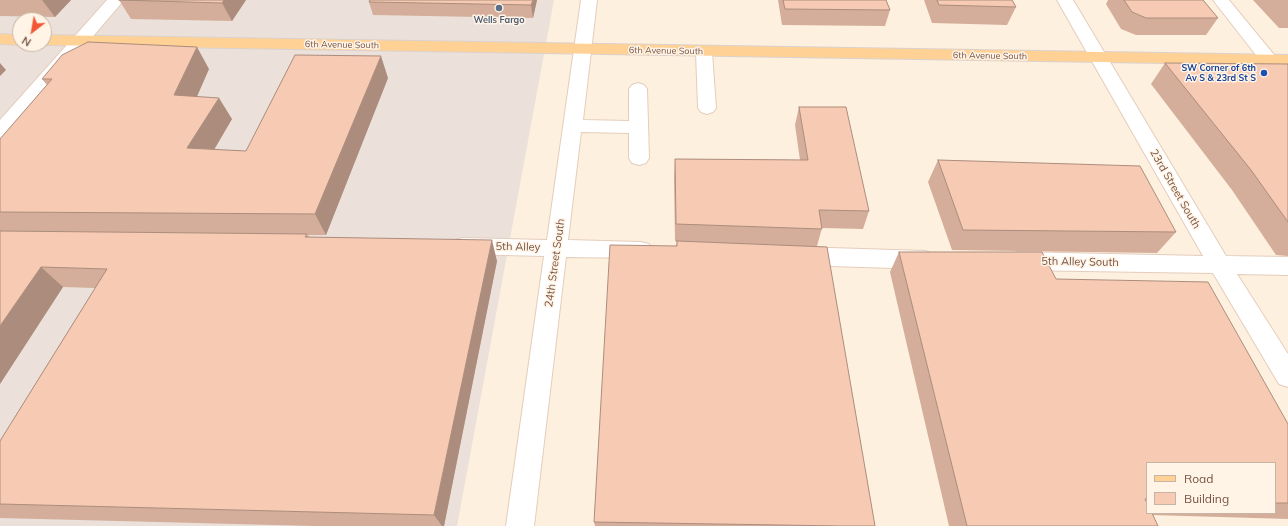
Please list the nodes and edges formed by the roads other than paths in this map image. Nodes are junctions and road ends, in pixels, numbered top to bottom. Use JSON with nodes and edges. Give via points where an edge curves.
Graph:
{"nodes":[{"id":1,"x":116,"y":0,"type":"edge"},
{"id":2,"x":589,"y":0,"type":"edge"},
{"id":3,"x":1065,"y":0,"type":"edge"},
{"id":4,"x":1221,"y":0,"type":"edge"},
{"id":5,"x":0,"y":39,"type":"edge"},
{"id":6,"x":12,"y":40,"type":"edge"},
{"id":7,"x":52,"y":40,"type":"edge"},
{"id":8,"x":82,"y":40,"type":"junction"},
{"id":9,"x":582,"y":50,"type":"junction"},
{"id":10,"x":704,"y":52,"type":"junction"},
{"id":11,"x":1098,"y":57,"type":"junction"},
{"id":12,"x":1269,"y":60,"type":"junction"},
{"id":13,"x":1288,"y":60,"type":"edge"},
{"id":14,"x":638,"y":89,"type":"dead end"},
{"id":15,"x":707,"y":108,"type":"dead end"},
{"id":16,"x":573,"y":126,"type":"junction"},
{"id":17,"x":638,"y":127,"type":"junction"},
{"id":18,"x":0,"y":132,"type":"edge"},
{"id":19,"x":639,"y":158,"type":"dead end"},
{"id":20,"x":443,"y":246,"type":"edge"},
{"id":21,"x":557,"y":247,"type":"junction"},
{"id":22,"x":657,"y":251,"type":"edge"},
{"id":23,"x":783,"y":256,"type":"edge"},
{"id":24,"x":948,"y":260,"type":"edge"},
{"id":25,"x":996,"y":261,"type":"edge"},
{"id":26,"x":1219,"y":264,"type":"junction"},
{"id":27,"x":1288,"y":266,"type":"edge"},
{"id":28,"x":1288,"y":376,"type":"edge"},
{"id":29,"x":520,"y":526,"type":"edge"}],
"edges":[{"from":1,"to":8,"type":"street"},
{"from":2,"to":9,"type":"street","name":"24th Street South"},
{"from":3,"to":11,"type":"street","name":"23rd Street South"},
{"from":4,"to":12,"type":"street"},
{"from":5,"to":6,"type":"main road"},
{"from":7,"to":8,"type":"main road","name":"6th Avenue South"},
{"from":8,"to":9,"type":"main road","name":"6th Avenue South"},
{"from":8,"to":18,"type":"street"},
{"from":9,"to":10,"type":"main road","name":"6th Avenue South"},
{"from":9,"to":16,"type":"street","name":"24th Street South"},
{"from":10,"to":11,"type":"main road","name":"6th Avenue South"},
{"from":10,"to":15,"type":"street"},
{"from":11,"to":12,"type":"main road","name":"6th Avenue South"},
{"from":11,"to":26,"type":"street","name":"23rd Street South"},
{"from":12,"to":13,"type":"main road","name":"6th Avenue South"},
{"from":14,"to":17,"type":"street"},
{"from":16,"to":17,"type":"street"},
{"from":16,"to":21,"type":"street","name":"24th Street South"},
{"from":17,"to":19,"type":"street"},
{"from":20,"to":21,"type":"street","name":"5th Alley"},
{"from":21,"to":22,"type":"street"},
{"from":21,"to":29,"type":"street","name":"24th Street South"},
{"from":23,"to":24,"type":"street"},
{"from":25,"to":26,"type":"street","name":"5th Alley South"},
{"from":26,"to":27,"type":"street","name":"5th Alley South"},
{"from":26,"to":28,"type":"street","name":"23rd Street South"}]}
